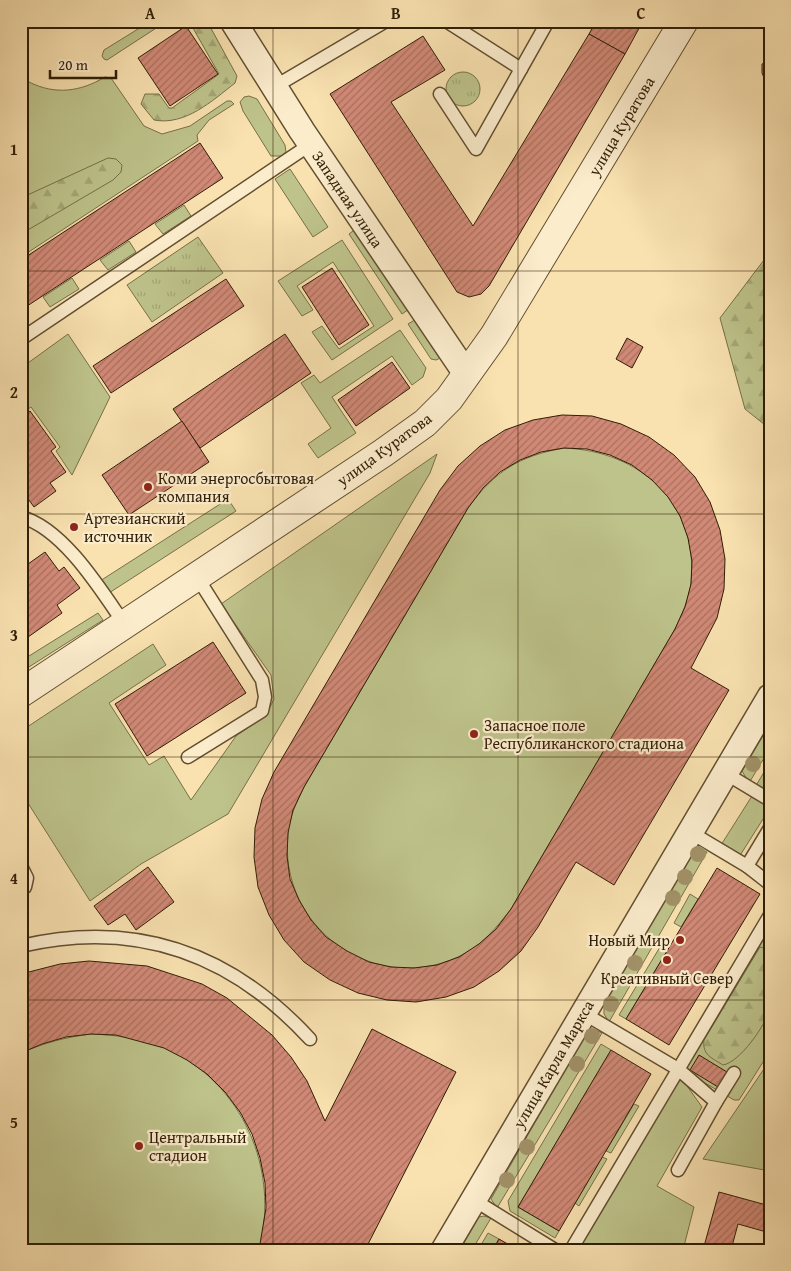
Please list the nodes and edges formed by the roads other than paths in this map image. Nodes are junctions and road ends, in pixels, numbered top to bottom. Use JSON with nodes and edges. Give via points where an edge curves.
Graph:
{"nodes":[{"id":1,"x":233,"y":21,"type":"edge"},
{"id":2,"x":386,"y":21,"type":"edge"},
{"id":3,"x":446,"y":21,"type":"edge"},
{"id":4,"x":548,"y":21,"type":"edge"},
{"id":5,"x":681,"y":22,"type":"edge"},
{"id":6,"x":521,"y":69,"type":"junction"},
{"id":7,"x":274,"y":87,"type":"junction"},
{"id":8,"x":440,"y":94,"type":"dead end"},
{"id":9,"x":311,"y":144,"type":"junction"},
{"id":10,"x":21,"y":339,"type":"edge"},
{"id":11,"x":467,"y":375,"type":"junction"},
{"id":12,"x":21,"y":517,"type":"edge"},
{"id":13,"x":197,"y":577,"type":"junction"},
{"id":14,"x":125,"y":625,"type":"junction"},
{"id":15,"x":21,"y":693,"type":"edge"},
{"id":16,"x":770,"y":697,"type":"edge"},
{"id":17,"x":188,"y":757,"type":"dead end"},
{"id":18,"x":725,"y":773,"type":"junction"},
{"id":19,"x":770,"y":800,"type":"edge"},
{"id":20,"x":770,"y":828,"type":"edge"},
{"id":21,"x":690,"y":832,"type":"junction"},
{"id":22,"x":21,"y":866,"type":"edge"},
{"id":23,"x":747,"y":866,"type":"junction"},
{"id":24,"x":770,"y":884,"type":"edge"},
{"id":25,"x":21,"y":889,"type":"edge"},
{"id":26,"x":770,"y":915,"type":"edge"},
{"id":27,"x":21,"y":946,"type":"edge"},
{"id":28,"x":583,"y":1013,"type":"junction"},
{"id":29,"x":310,"y":1039,"type":"dead end"},
{"id":30,"x":678,"y":1069,"type":"junction"},
{"id":31,"x":734,"y":1073,"type":"dead end"},
{"id":32,"x":716,"y":1102,"type":"junction"},
{"id":33,"x":678,"y":1170,"type":"dead end"},
{"id":34,"x":474,"y":1200,"type":"junction"},
{"id":35,"x":444,"y":1250,"type":"edge"},
{"id":36,"x":555,"y":1250,"type":"edge"},
{"id":37,"x":571,"y":1250,"type":"edge"}],
"edges":[{"from":1,"to":7,"type":"street","name":"Западная улица"},
{"from":2,"to":7,"type":"lane"},
{"from":3,"to":6,"type":"lane"},
{"from":4,"to":6,"type":"lane"},
{"from":5,"to":11,"type":"street","name":"улица Куратова","via":[[494,336]]},
{"from":6,"to":8,"type":"lane","via":[[476,149]]},
{"from":7,"to":9,"type":"street","name":"Западная улица"},
{"from":9,"to":10,"type":"lane"},
{"from":9,"to":11,"type":"street","name":"Западная улица"},
{"from":11,"to":13,"type":"street","name":"улица Куратова","via":[[425,423]]},
{"from":12,"to":14,"type":"lane","via":[[45,527],[64,544]]},
{"from":13,"to":14,"type":"street","name":"улица Куратова"},
{"from":13,"to":17,"type":"lane","via":[[262,680],[265,697],[262,711]]},
{"from":14,"to":15,"type":"street","name":"улица Куратова"},
{"from":16,"to":18,"type":"street","name":"улица Карла Маркса"},
{"from":18,"to":19,"type":"lane"},
{"from":18,"to":21,"type":"street","name":"улица Карла Маркса"},
{"from":20,"to":23,"type":"lane"},
{"from":21,"to":23,"type":"lane"},
{"from":21,"to":28,"type":"street","name":"улица Карла Маркса"},
{"from":22,"to":25,"type":"lane","via":[[27,878],[25,887]]},
{"from":23,"to":24,"type":"lane"},
{"from":26,"to":30,"type":"lane"},
{"from":27,"to":29,"type":"lane","via":[[74,937],[97,937],[165,946],[195,956],[247,982],[270,999]]},
{"from":28,"to":30,"type":"lane"},
{"from":28,"to":34,"type":"street","name":"улица Карла Маркса"},
{"from":30,"to":32,"type":"lane"},
{"from":30,"to":37,"type":"lane"},
{"from":31,"to":32,"type":"lane"},
{"from":32,"to":33,"type":"lane"},
{"from":34,"to":35,"type":"street","name":"улица Карла Маркса"},
{"from":34,"to":36,"type":"lane"}]}
